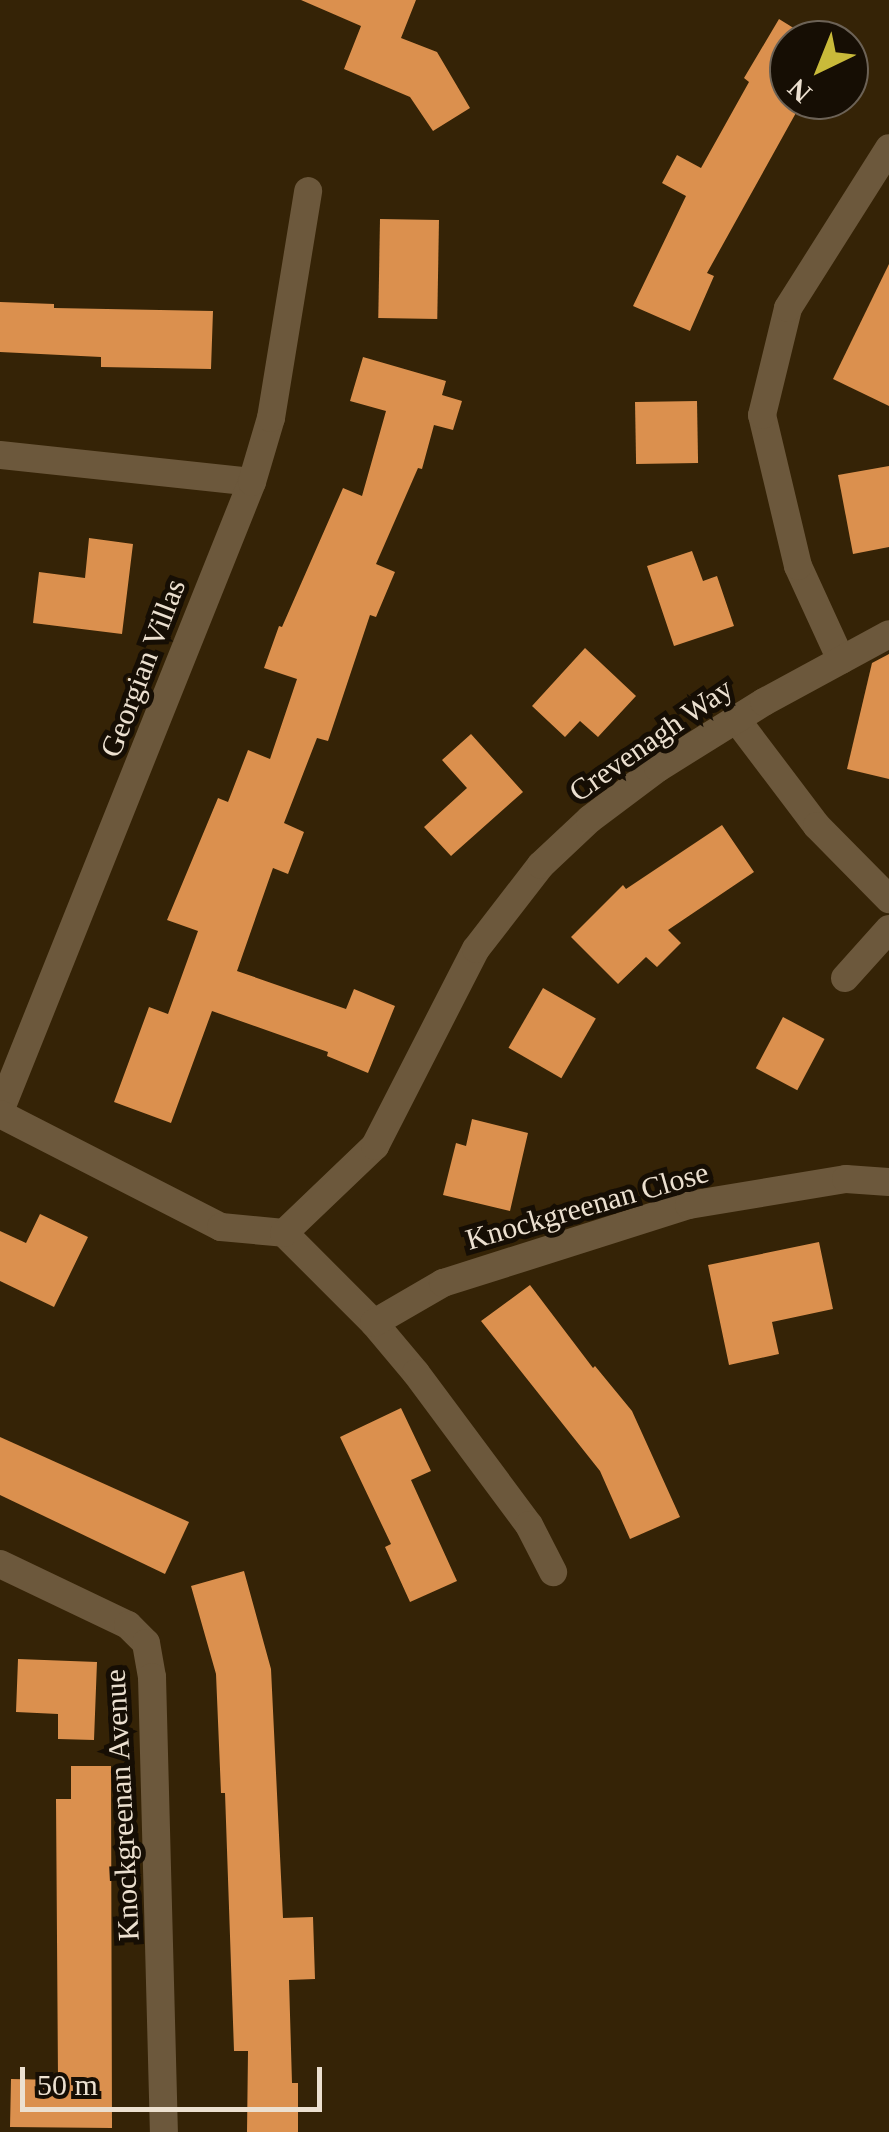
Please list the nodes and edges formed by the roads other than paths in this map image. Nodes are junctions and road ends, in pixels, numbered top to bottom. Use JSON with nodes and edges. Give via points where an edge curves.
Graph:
{"nodes":[{"id":1,"x":889,"y":148,"type":"edge"},
{"id":2,"x":308,"y":191,"type":"dead end"},
{"id":3,"x":0,"y":455,"type":"edge"},
{"id":4,"x":252,"y":482,"type":"junction"},
{"id":5,"x":889,"y":634,"type":"edge"},
{"id":6,"x":841,"y":660,"type":"junction"},
{"id":7,"x":736,"y":719,"type":"junction"},
{"id":8,"x":889,"y":900,"type":"edge"},
{"id":9,"x":889,"y":929,"type":"edge"},
{"id":10,"x":844,"y":978,"type":"dead end"},
{"id":11,"x":0,"y":1113,"type":"edge"},
{"id":12,"x":889,"y":1182,"type":"edge"},
{"id":13,"x":284,"y":1233,"type":"junction"},
{"id":14,"x":374,"y":1323,"type":"junction"},
{"id":15,"x":0,"y":1564,"type":"edge"},
{"id":16,"x":553,"y":1572,"type":"dead end"},
{"id":17,"x":164,"y":2132,"type":"edge"}],
"edges":[{"from":1,"to":6,"type":"street","via":[[788,308],[762,415],[798,566]]},
{"from":2,"to":4,"type":"street","name":"Georgian Villas","via":[[270,418]]},
{"from":3,"to":4,"type":"street"},
{"from":4,"to":11,"type":"street","name":"Georgian Villas"},
{"from":5,"to":6,"type":"street","name":"Crevenagh Way"},
{"from":6,"to":7,"type":"street","name":"Crevenagh Way"},
{"from":7,"to":8,"type":"street","via":[[817,826]]},
{"from":7,"to":13,"type":"street","name":"Crevenagh Way","via":[[590,819],[542,866],[476,949],[375,1146]]},
{"from":9,"to":10,"type":"street"},
{"from":11,"to":13,"type":"street","via":[[221,1227]]},
{"from":12,"to":14,"type":"street","name":"Knockgreenan Close","via":[[846,1179],[689,1205],[442,1283]]},
{"from":13,"to":14,"type":"street"},
{"from":14,"to":16,"type":"street","via":[[529,1524]]},
{"from":15,"to":17,"type":"street","name":"Knockgreenan Avenue","via":[[128,1625],[146,1643],[153,1696]]}]}
